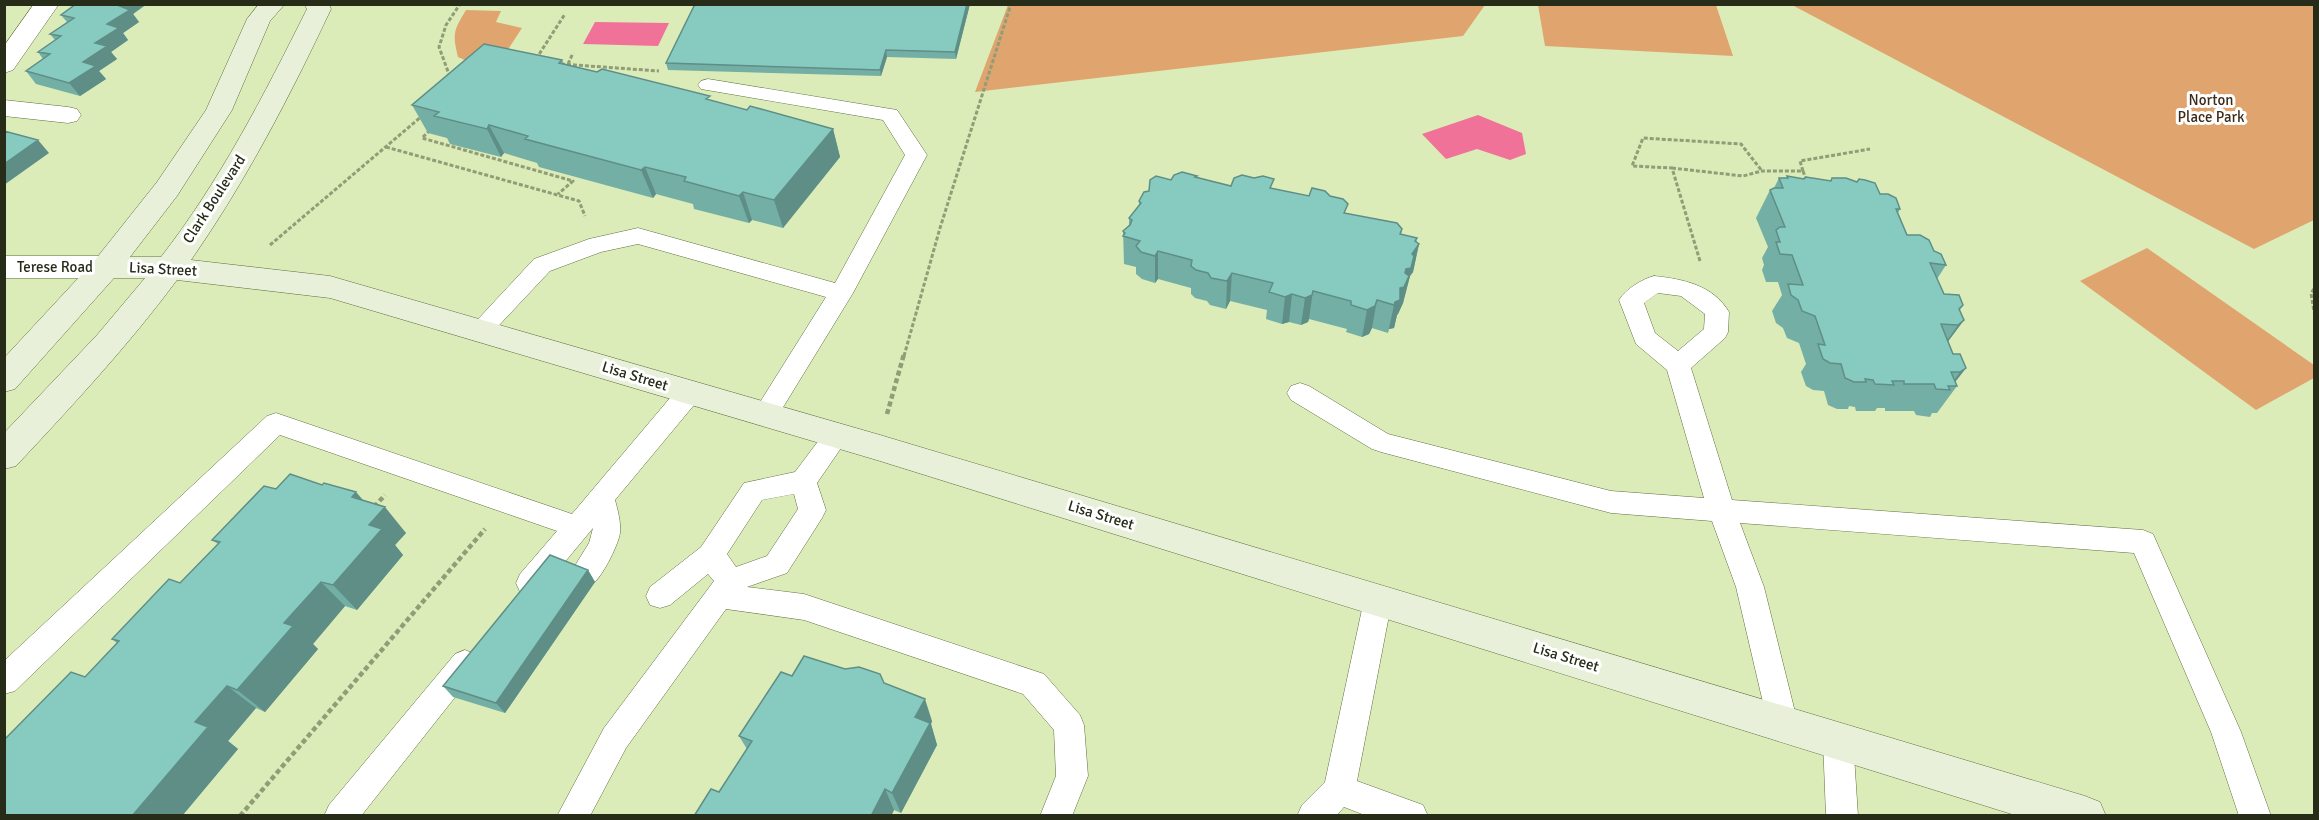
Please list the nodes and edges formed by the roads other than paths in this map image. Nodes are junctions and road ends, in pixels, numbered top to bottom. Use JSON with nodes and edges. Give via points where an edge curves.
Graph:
{"nodes":[{"id":1,"x":47,"y":4,"type":"edge"},
{"id":2,"x":273,"y":4,"type":"edge"},
{"id":3,"x":316,"y":4,"type":"edge"},
{"id":4,"x":4,"y":65,"type":"edge"},
{"id":5,"x":708,"y":85,"type":"dead end"},
{"id":6,"x":4,"y":108,"type":"edge"},
{"id":7,"x":68,"y":115,"type":"dead end"},
{"id":8,"x":4,"y":267,"type":"edge"},
{"id":9,"x":106,"y":267,"type":"junction"},
{"id":10,"x":168,"y":268,"type":"junction"},
{"id":11,"x":841,"y":293,"type":"junction"},
{"id":12,"x":480,"y":330,"type":"junction"},
{"id":13,"x":1678,"y":365,"type":"dead end"},
{"id":14,"x":4,"y":380,"type":"edge"},
{"id":15,"x":690,"y":393,"type":"junction"},
{"id":16,"x":1300,"y":393,"type":"dead end"},
{"id":17,"x":765,"y":415,"type":"junction"},
{"id":18,"x":837,"y":435,"type":"junction"},
{"id":19,"x":4,"y":456,"type":"edge"},
{"id":20,"x":803,"y":481,"type":"junction"},
{"id":21,"x":601,"y":498,"type":"junction"},
{"id":22,"x":1722,"y":512,"type":"junction"},
{"id":23,"x":577,"y":527,"type":"junction"},
{"id":24,"x":711,"y":555,"type":"junction"},
{"id":25,"x":582,"y":577,"type":"edge"},
{"id":26,"x":724,"y":588,"type":"junction"},
{"id":27,"x":660,"y":596,"type":"dead end"},
{"id":28,"x":1378,"y":600,"type":"junction"},
{"id":29,"x":510,"y":608,"type":"edge"},
{"id":30,"x":480,"y":644,"type":"edge"},
{"id":31,"x":4,"y":681,"type":"edge"},
{"id":32,"x":1784,"y":724,"type":"junction"},
{"id":33,"x":1838,"y":740,"type":"junction"},
{"id":34,"x":1339,"y":790,"type":"junction"},
{"id":35,"x":340,"y":816,"type":"edge"},
{"id":36,"x":573,"y":816,"type":"edge"},
{"id":37,"x":1056,"y":816,"type":"edge"},
{"id":38,"x":1313,"y":816,"type":"edge"},
{"id":39,"x":1412,"y":816,"type":"edge"},
{"id":40,"x":1842,"y":816,"type":"edge"},
{"id":41,"x":2085,"y":816,"type":"edge"},
{"id":42,"x":2255,"y":816,"type":"edge"}],
"edges":[{"from":1,"to":4,"type":"street"},
{"from":2,"to":9,"type":"street","via":[[259,19],[219,110],[167,189]]},
{"from":3,"to":10,"type":"street","name":"Clark Boulevard","via":[[319,9],[270,109],[200,224]]},
{"from":5,"to":11,"type":"lane","via":[[890,116],[916,155]]},
{"from":6,"to":7,"type":"street"},
{"from":8,"to":9,"type":"street","name":"Terese Road"},
{"from":9,"to":10,"type":"street","name":"Lisa Street"},
{"from":9,"to":14,"type":"street"},
{"from":10,"to":12,"type":"street","name":"Lisa Street","via":[[330,287]]},
{"from":10,"to":19,"type":"street","name":"Clark Boulevard","via":[[122,327]]},
{"from":11,"to":12,"type":"lane","via":[[638,237],[597,244],[542,265]]},
{"from":11,"to":17,"type":"lane"},
{"from":12,"to":15,"type":"street","name":"Lisa Street"},
{"from":13,"to":22,"type":"lane"},
{"from":15,"to":17,"type":"street","name":"Lisa Street"},
{"from":15,"to":21,"type":"lane"},
{"from":16,"to":22,"type":"lane","via":[[1381,442],[1611,502]]},
{"from":17,"to":18,"type":"street","name":"Lisa Street"},
{"from":18,"to":20,"type":"lane"},
{"from":18,"to":28,"type":"street","name":"Lisa Street"},
{"from":20,"to":24,"type":"lane","via":[[753,491]]},
{"from":20,"to":26,"type":"lane","via":[[812,510],[777,565]]},
{"from":21,"to":23,"type":"lane"},
{"from":21,"to":25,"type":"lane","via":[[608,520],[607,536]]},
{"from":22,"to":32,"type":"lane","via":[[1750,587]]},
{"from":22,"to":42,"type":"lane","via":[[2143,542],[2226,732]]},
{"from":23,"to":29,"type":"lane"},
{"from":23,"to":31,"type":"lane","via":[[276,423]]},
{"from":24,"to":26,"type":"lane"},
{"from":24,"to":27,"type":"lane"},
{"from":26,"to":36,"type":"lane","via":[[615,738]]},
{"from":26,"to":37,"type":"lane","via":[[804,607],[1032,684],[1069,724],[1072,776]]},
{"from":28,"to":32,"type":"street","name":"Lisa Street"},
{"from":28,"to":34,"type":"lane"},
{"from":30,"to":35,"type":"lane"},
{"from":32,"to":33,"type":"street","name":"Lisa Street"},
{"from":33,"to":40,"type":"lane"},
{"from":33,"to":41,"type":"street","name":"Lisa Street"},
{"from":34,"to":38,"type":"lane"},
{"from":34,"to":39,"type":"lane"}]}
